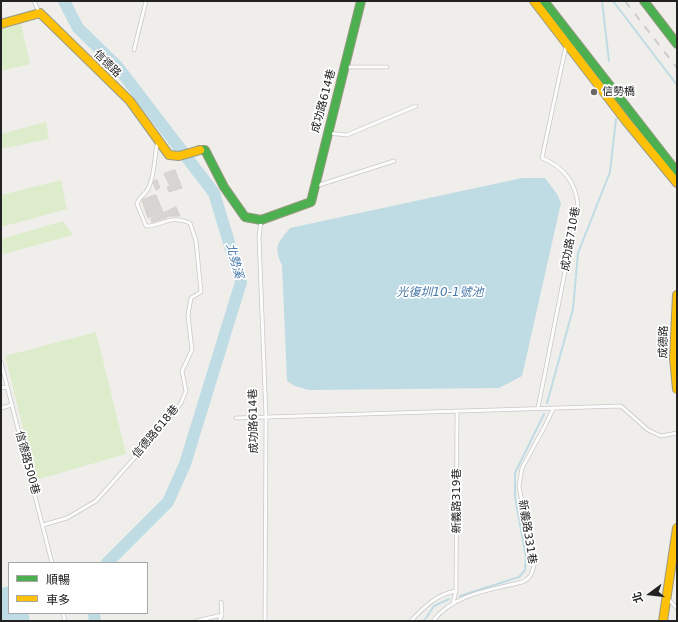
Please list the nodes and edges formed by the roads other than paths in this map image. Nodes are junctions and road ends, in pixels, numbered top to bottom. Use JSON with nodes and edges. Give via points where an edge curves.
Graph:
{"nodes":[{"id":1,"x":34,"y":1,"type":"edge"},
{"id":2,"x":146,"y":1,"type":"edge"},
{"id":3,"x":360,"y":1,"type":"edge"},
{"id":4,"x":534,"y":1,"type":"edge"},
{"id":5,"x":544,"y":1,"type":"edge"},
{"id":6,"x":644,"y":1,"type":"edge"},
{"id":7,"x":40,"y":13,"type":"junction"},
{"id":8,"x":1,"y":24,"type":"edge"},
{"id":9,"x":569,"y":41,"type":"junction"},
{"id":10,"x":677,"y":44,"type":"edge"},
{"id":11,"x":134,"y":50,"type":"dead end"},
{"id":12,"x":344,"y":67,"type":"junction"},
{"id":13,"x":387,"y":67,"type":"dead end"},
{"id":14,"x":416,"y":106,"type":"dead end"},
{"id":15,"x":326,"y":133,"type":"junction"},
{"id":16,"x":159,"y":143,"type":"junction"},
{"id":17,"x":394,"y":161,"type":"dead end"},
{"id":18,"x":677,"y":172,"type":"edge"},
{"id":19,"x":677,"y":183,"type":"edge"},
{"id":20,"x":314,"y":186,"type":"junction"},
{"id":21,"x":261,"y":220,"type":"junction"},
{"id":22,"x":677,"y":295,"type":"edge"},
{"id":23,"x":1,"y":362,"type":"edge"},
{"id":24,"x":7,"y":387,"type":"junction"},
{"id":25,"x":1,"y":388,"type":"edge"},
{"id":26,"x":677,"y":389,"type":"edge"},
{"id":27,"x":12,"y":405,"type":"junction"},
{"id":28,"x":1,"y":408,"type":"edge"},
{"id":29,"x":538,"y":408,"type":"junction"},
{"id":30,"x":552,"y":408,"type":"junction"},
{"id":31,"x":457,"y":411,"type":"junction"},
{"id":32,"x":266,"y":417,"type":"junction"},
{"id":33,"x":236,"y":418,"type":"dead end"},
{"id":34,"x":677,"y":433,"type":"edge"},
{"id":35,"x":43,"y":525,"type":"junction"},
{"id":36,"x":677,"y":528,"type":"edge"},
{"id":37,"x":52,"y":562,"type":"edge"},
{"id":38,"x":675,"y":565,"type":"edge"},
{"id":39,"x":456,"y":591,"type":"junction"},
{"id":40,"x":668,"y":599,"type":"junction"},
{"id":41,"x":221,"y":602,"type":"dead end"},
{"id":42,"x":453,"y":603,"type":"junction"},
{"id":43,"x":677,"y":608,"type":"edge"},
{"id":44,"x":222,"y":615,"type":"junction"},
{"id":45,"x":196,"y":621,"type":"edge"},
{"id":46,"x":219,"y":621,"type":"edge"},
{"id":47,"x":265,"y":621,"type":"edge"},
{"id":48,"x":411,"y":621,"type":"edge"},
{"id":49,"x":433,"y":621,"type":"edge"},
{"id":50,"x":663,"y":621,"type":"edge"}],
"edges":[{"from":1,"to":7,"type":"lane"},
{"from":2,"to":11,"type":"lane"},
{"from":3,"to":12,"type":"street","name":"成功路614巷"},
{"from":4,"to":9,"type":"street"},
{"from":5,"to":9,"type":"street"},
{"from":6,"to":10,"type":"street"},
{"from":7,"to":8,"type":"street"},
{"from":7,"to":16,"type":"street","name":"信德路","via":[[130,101]]},
{"from":9,"to":18,"type":"street"},
{"from":9,"to":19,"type":"street","via":[[626,121]]},
{"from":9,"to":29,"type":"lane","name":"成功路710巷","via":[[542,158],[555,164],[570,179],[578,206]]},
{"from":12,"to":13,"type":"lane"},
{"from":12,"to":15,"type":"street","name":"成功路614巷"},
{"from":14,"to":15,"type":"lane","via":[[347,135]]},
{"from":15,"to":20,"type":"street","name":"成功路614巷"},
{"from":16,"to":21,"type":"street","name":"信德路","via":[[169,155],[183,157],[205,150],[224,188],[244,217]]},
{"from":16,"to":35,"type":"lane","name":"信德路618巷","via":[[148,190],[137,204],[146,226],[180,219],[190,223],[196,241],[201,292],[191,298],[189,305],[188,326],[192,346],[182,371],[186,392],[171,417],[96,501],[67,518]]},
{"from":17,"to":20,"type":"lane"},
{"from":20,"to":21,"type":"street","name":"成功路614巷","via":[[310,202]]},
{"from":21,"to":32,"type":"lane","name":"成功路614巷","via":[[259,236]]},
{"from":22,"to":26,"type":"street","name":"成德路","via":[[674,370]]},
{"from":23,"to":24,"type":"lane","name":"信德路500巷"},
{"from":24,"to":25,"type":"lane"},
{"from":24,"to":27,"type":"lane","name":"信德路500巷"},
{"from":27,"to":28,"type":"lane"},
{"from":27,"to":35,"type":"lane","name":"信德路500巷"},
{"from":29,"to":30,"type":"lane"},
{"from":29,"to":31,"type":"lane"},
{"from":30,"to":34,"type":"lane","via":[[621,406],[648,430],[661,436]]},
{"from":30,"to":42,"type":"lane","name":"新義路331巷","via":[[522,468],[519,486],[534,565],[532,574],[522,582]]},
{"from":31,"to":32,"type":"lane"},
{"from":31,"to":39,"type":"lane","name":"新義路319巷"},
{"from":32,"to":33,"type":"lane"},
{"from":32,"to":47,"type":"lane","name":"成功路614巷"},
{"from":35,"to":37,"type":"lane","name":"信德路500巷"},
{"from":36,"to":38,"type":"street"},
{"from":38,"to":40,"type":"street"},
{"from":39,"to":42,"type":"lane","name":"新義路319巷"},
{"from":39,"to":48,"type":"lane","via":[[444,593],[423,608]]},
{"from":40,"to":43,"type":"lane"},
{"from":40,"to":50,"type":"street"},
{"from":41,"to":44,"type":"lane"},
{"from":42,"to":49,"type":"lane","name":"新義路331巷","via":[[439,612]]},
{"from":44,"to":45,"type":"lane"},
{"from":44,"to":46,"type":"lane"}]}
